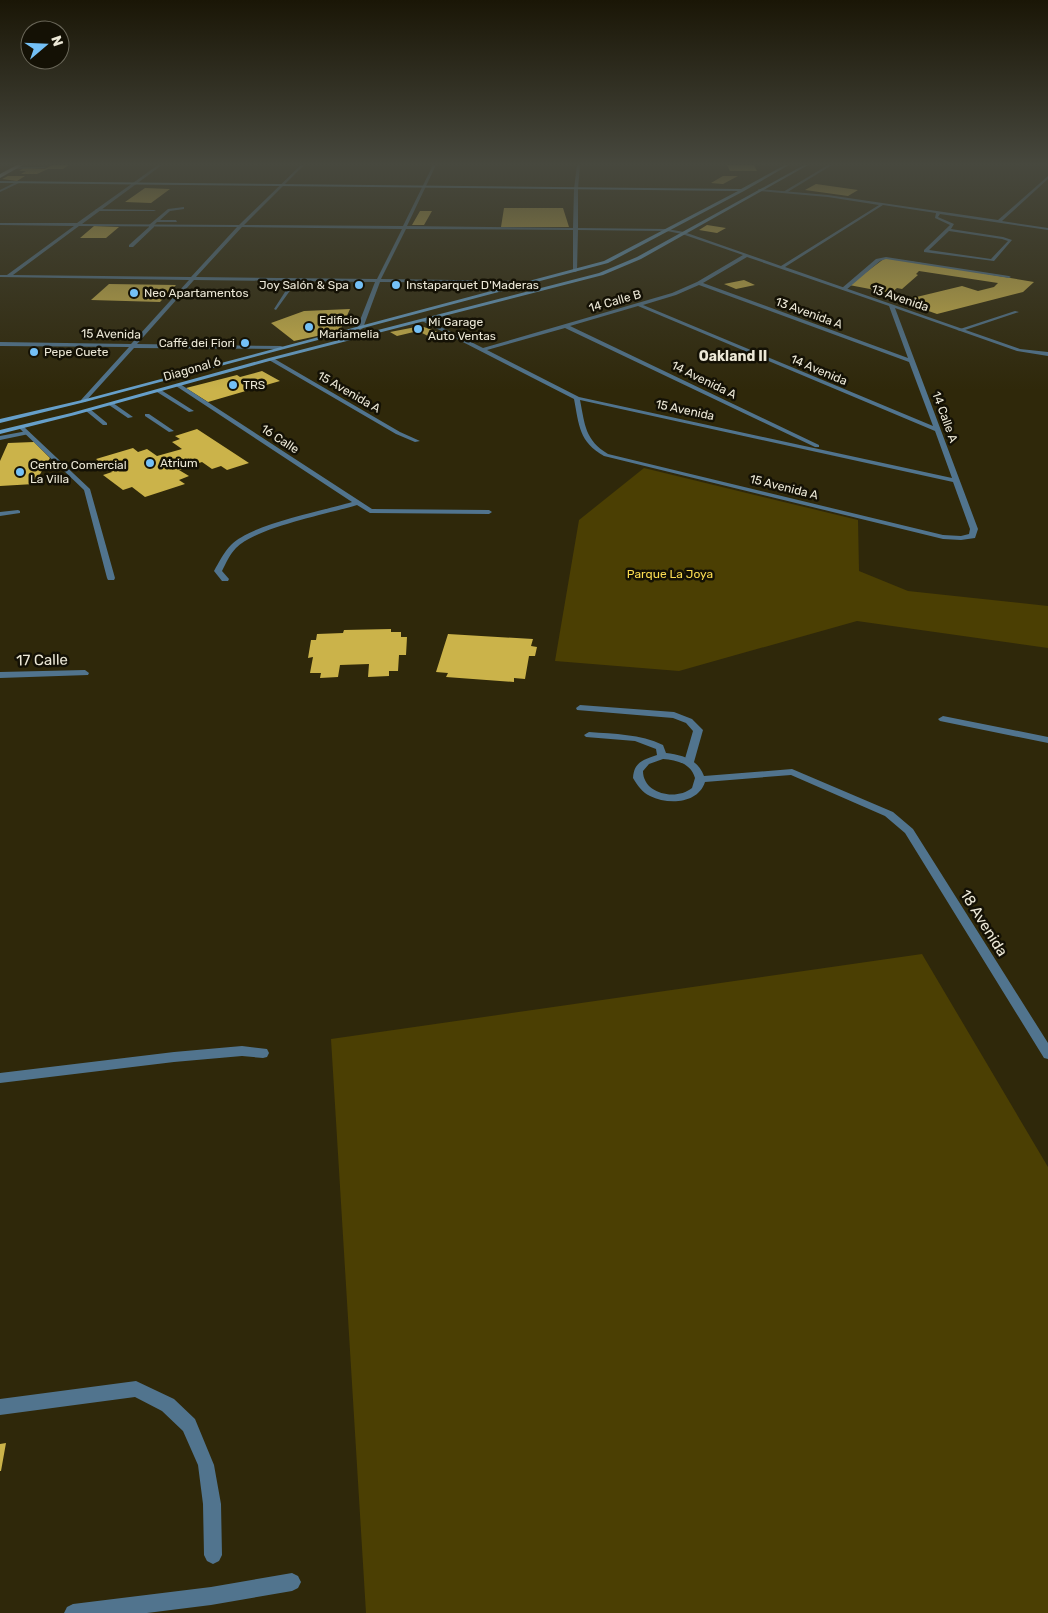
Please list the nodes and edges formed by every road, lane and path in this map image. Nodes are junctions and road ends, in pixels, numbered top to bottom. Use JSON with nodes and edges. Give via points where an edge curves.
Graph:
{"nodes":[{"id":1,"x":57,"y":240,"type":"edge"},
{"id":2,"x":137,"y":240,"type":"edge"},
{"id":3,"x":227,"y":240,"type":"edge"},
{"id":4,"x":397,"y":240,"type":"edge"},
{"id":5,"x":576,"y":240,"type":"edge"},
{"id":6,"x":647,"y":240,"type":"edge"},
{"id":7,"x":670,"y":240,"type":"edge"},
{"id":8,"x":704,"y":240,"type":"edge"},
{"id":9,"x":825,"y":240,"type":"edge"},
{"id":10,"x":937,"y":240,"type":"edge"},
{"id":11,"x":1009,"y":240,"type":"edge"},
{"id":12,"x":131,"y":246,"type":"dead end"},
{"id":13,"x":747,"y":255,"type":"junction"},
{"id":14,"x":782,"y":267,"type":"junction"},
{"id":15,"x":575,"y":271,"type":"junction"},
{"id":16,"x":0,"y":276,"type":"edge"},
{"id":17,"x":8,"y":276,"type":"junction"},
{"id":18,"x":1009,"y":277,"type":"dead end"},
{"id":19,"x":194,"y":278,"type":"junction"},
{"id":20,"x":295,"y":280,"type":"junction"},
{"id":21,"x":378,"y":281,"type":"junction"},
{"id":22,"x":0,"y":282,"type":"edge"},
{"id":23,"x":534,"y":282,"type":"junction"},
{"id":24,"x":699,"y":283,"type":"junction"},
{"id":25,"x":844,"y":289,"type":"junction"},
{"id":26,"x":638,"y":304,"type":"junction"},
{"id":27,"x":891,"y":306,"type":"junction"},
{"id":28,"x":276,"y":309,"type":"dead end"},
{"id":29,"x":1017,"y":312,"type":"dead end"},
{"id":30,"x":423,"y":320,"type":"junction"},
{"id":31,"x":565,"y":326,"type":"junction"},
{"id":32,"x":360,"y":328,"type":"junction"},
{"id":33,"x":960,"y":330,"type":"junction"},
{"id":34,"x":0,"y":344,"type":"edge"},
{"id":35,"x":134,"y":346,"type":"junction"},
{"id":36,"x":281,"y":348,"type":"junction"},
{"id":37,"x":483,"y":350,"type":"junction"},
{"id":38,"x":1036,"y":353,"type":"junction"},
{"id":39,"x":1048,"y":354,"type":"edge"},
{"id":40,"x":271,"y":359,"type":"junction"},
{"id":41,"x":912,"y":360,"type":"junction"},
{"id":42,"x":1048,"y":360,"type":"edge"},
{"id":43,"x":178,"y":385,"type":"junction"},
{"id":44,"x":159,"y":391,"type":"junction"},
{"id":45,"x":576,"y":398,"type":"junction"},
{"id":46,"x":83,"y":401,"type":"junction"},
{"id":47,"x":111,"y":404,"type":"junction"},
{"id":48,"x":88,"y":410,"type":"junction"},
{"id":49,"x":191,"y":410,"type":"dead end"},
{"id":50,"x":147,"y":415,"type":"dead end"},
{"id":51,"x":130,"y":418,"type":"dead end"},
{"id":52,"x":0,"y":420,"type":"edge"},
{"id":53,"x":105,"y":424,"type":"dead end"},
{"id":54,"x":24,"y":430,"type":"junction"},
{"id":55,"x":938,"y":430,"type":"junction"},
{"id":56,"x":171,"y":431,"type":"dead end"},
{"id":57,"x":0,"y":432,"type":"edge"},
{"id":58,"x":0,"y":438,"type":"edge"},
{"id":59,"x":417,"y":441,"type":"dead end"},
{"id":60,"x":833,"y":454,"type":"junction"},
{"id":61,"x":956,"y":481,"type":"junction"},
{"id":62,"x":358,"y":503,"type":"junction"},
{"id":63,"x":18,"y":512,"type":"dead end"},
{"id":64,"x":489,"y":512,"type":"dead end"},
{"id":65,"x":0,"y":514,"type":"edge"},
{"id":66,"x":972,"y":536,"type":"joint"},
{"id":67,"x":112,"y":578,"type":"dead end"},
{"id":68,"x":225,"y":579,"type":"dead end"},
{"id":69,"x":85,"y":673,"type":"dead end"},
{"id":70,"x":0,"y":674,"type":"edge"},
{"id":71,"x":580,"y":708,"type":"dead end"},
{"id":72,"x":943,"y":719,"type":"dead end"},
{"id":73,"x":589,"y":735,"type":"dead end"},
{"id":74,"x":1048,"y":740,"type":"edge"},
{"id":75,"x":662,"y":756,"type":"junction"},
{"id":76,"x":689,"y":762,"type":"junction"},
{"id":77,"x":702,"y":779,"type":"junction"},
{"id":78,"x":263,"y":1053,"type":"dead end"},
{"id":79,"x":1048,"y":1054,"type":"edge"},
{"id":80,"x":0,"y":1078,"type":"edge"},
{"id":81,"x":0,"y":1407,"type":"edge"},
{"id":82,"x":213,"y":1555,"type":"dead end"},
{"id":83,"x":292,"y":1582,"type":"dead end"},
{"id":84,"x":73,"y":1613,"type":"edge"}],
"edges":[{"from":1,"to":17,"type":"street"},
{"from":2,"to":12,"type":"street"},
{"from":3,"to":19,"type":"street"},
{"from":4,"to":21,"type":"street"},
{"from":5,"to":15,"type":"street"},
{"from":6,"to":15,"type":"main road","name":"Diagonal 6","via":[[606,262]]},
{"from":7,"to":30,"type":"main road","name":"Diagonal 6","via":[[601,274]]},
{"from":8,"to":13,"type":"street","name":"13 Avenida"},
{"from":9,"to":14,"type":"street"},
{"from":10,"to":11,"type":"street","via":[[924,253],[992,260]]},
{"from":13,"to":14,"type":"street","name":"13 Avenida"},
{"from":13,"to":24,"type":"street","name":"14 Calle B"},
{"from":14,"to":25,"type":"street","name":"13 Avenida"},
{"from":15,"to":23,"type":"main road","name":"Diagonal 6"},
{"from":16,"to":17,"type":"street"},
{"from":17,"to":19,"type":"street"},
{"from":17,"to":22,"type":"street"},
{"from":18,"to":25,"type":"street","via":[[886,258],[878,260]]},
{"from":19,"to":20,"type":"street"},
{"from":19,"to":35,"type":"street"},
{"from":20,"to":21,"type":"street"},
{"from":20,"to":28,"type":"street"},
{"from":21,"to":23,"type":"street"},
{"from":21,"to":32,"type":"street"},
{"from":23,"to":32,"type":"main road","name":"Diagonal 6"},
{"from":24,"to":26,"type":"street","name":"14 Calle B"},
{"from":24,"to":41,"type":"street","name":"13 Avenida A"},
{"from":25,"to":27,"type":"street","name":"13 Avenida"},
{"from":26,"to":31,"type":"street","name":"14 Calle B"},
{"from":26,"to":55,"type":"street","name":"14 Avenida"},
{"from":27,"to":33,"type":"street","name":"13 Avenida"},
{"from":27,"to":41,"type":"street","name":"14 Calle A"},
{"from":29,"to":33,"type":"street"},
{"from":30,"to":37,"type":"street","name":"15 Avenida"},
{"from":30,"to":40,"type":"main road","name":"Diagonal 6"},
{"from":31,"to":37,"type":"street","name":"14 Calle B"},
{"from":31,"to":60,"type":"street","name":"14 Avenida A"},
{"from":32,"to":36,"type":"main road","name":"Diagonal 6"},
{"from":33,"to":38,"type":"street","name":"13 Avenida"},
{"from":34,"to":35,"type":"street","name":"15 Avenida"},
{"from":35,"to":36,"type":"street","name":"15 Avenida"},
{"from":35,"to":46,"type":"street"},
{"from":36,"to":46,"type":"main road","name":"Diagonal 6"},
{"from":37,"to":45,"type":"street","name":"15 Avenida"},
{"from":38,"to":39,"type":"street","name":"13 Avenida"},
{"from":38,"to":42,"type":"street"},
{"from":40,"to":43,"type":"main road","name":"Diagonal 6"},
{"from":40,"to":59,"type":"street","name":"15 Avenida A"},
{"from":41,"to":55,"type":"street","name":"14 Calle A"},
{"from":43,"to":44,"type":"main road","name":"Diagonal 6"},
{"from":43,"to":62,"type":"street","name":"16 Calle"},
{"from":44,"to":47,"type":"main road","name":"Diagonal 6"},
{"from":44,"to":49,"type":"street"},
{"from":45,"to":60,"type":"street","name":"15 Avenida"},
{"from":45,"to":66,"type":"street","name":"15 Avenida A","via":[[586,440],[593,449],[606,455],[943,537]]},
{"from":46,"to":52,"type":"main road","name":"Diagonal 6"},
{"from":47,"to":48,"type":"main road","name":"Diagonal 6"},
{"from":47,"to":51,"type":"street"},
{"from":48,"to":53,"type":"street"},
{"from":48,"to":54,"type":"main road","name":"Diagonal 6"},
{"from":50,"to":56,"type":"street"},
{"from":54,"to":57,"type":"main road","name":"Diagonal 6"},
{"from":54,"to":58,"type":"street"},
{"from":54,"to":67,"type":"street","via":[[87,489]]},
{"from":55,"to":61,"type":"street","name":"14 Calle A"},
{"from":60,"to":61,"type":"street","name":"15 Avenida"},
{"from":61,"to":66,"type":"street","name":"14 Calle A","via":[[974,529]]},
{"from":62,"to":64,"type":"street","name":"16 Calle","via":[[370,511]]},
{"from":62,"to":68,"type":"street","via":[[244,538],[233,546],[218,571]]},
{"from":63,"to":65,"type":"street"},
{"from":69,"to":70,"type":"street","name":"17 Calle"},
{"from":71,"to":76,"type":"street","via":[[674,715],[689,721],[698,730]]},
{"from":72,"to":74,"type":"street"},
{"from":73,"to":75,"type":"street","via":[[650,741],[660,747]]},
{"from":75,"to":76,"type":"street"},
{"from":75,"to":77,"type":"street","via":[[649,759],[636,774],[639,784],[648,792],[661,797],[683,797],[698,788]]},
{"from":76,"to":77,"type":"street"},
{"from":77,"to":79,"type":"street","name":"18 Avenida","via":[[792,772],[889,814],[909,831]]},
{"from":78,"to":80,"type":"street","via":[[242,1051],[174,1057]]},
{"from":81,"to":82,"type":"street","via":[[136,1389],[168,1405],[189,1425],[206,1464],[212,1504]]},
{"from":83,"to":84,"type":"street","via":[[211,1596]]}]}
